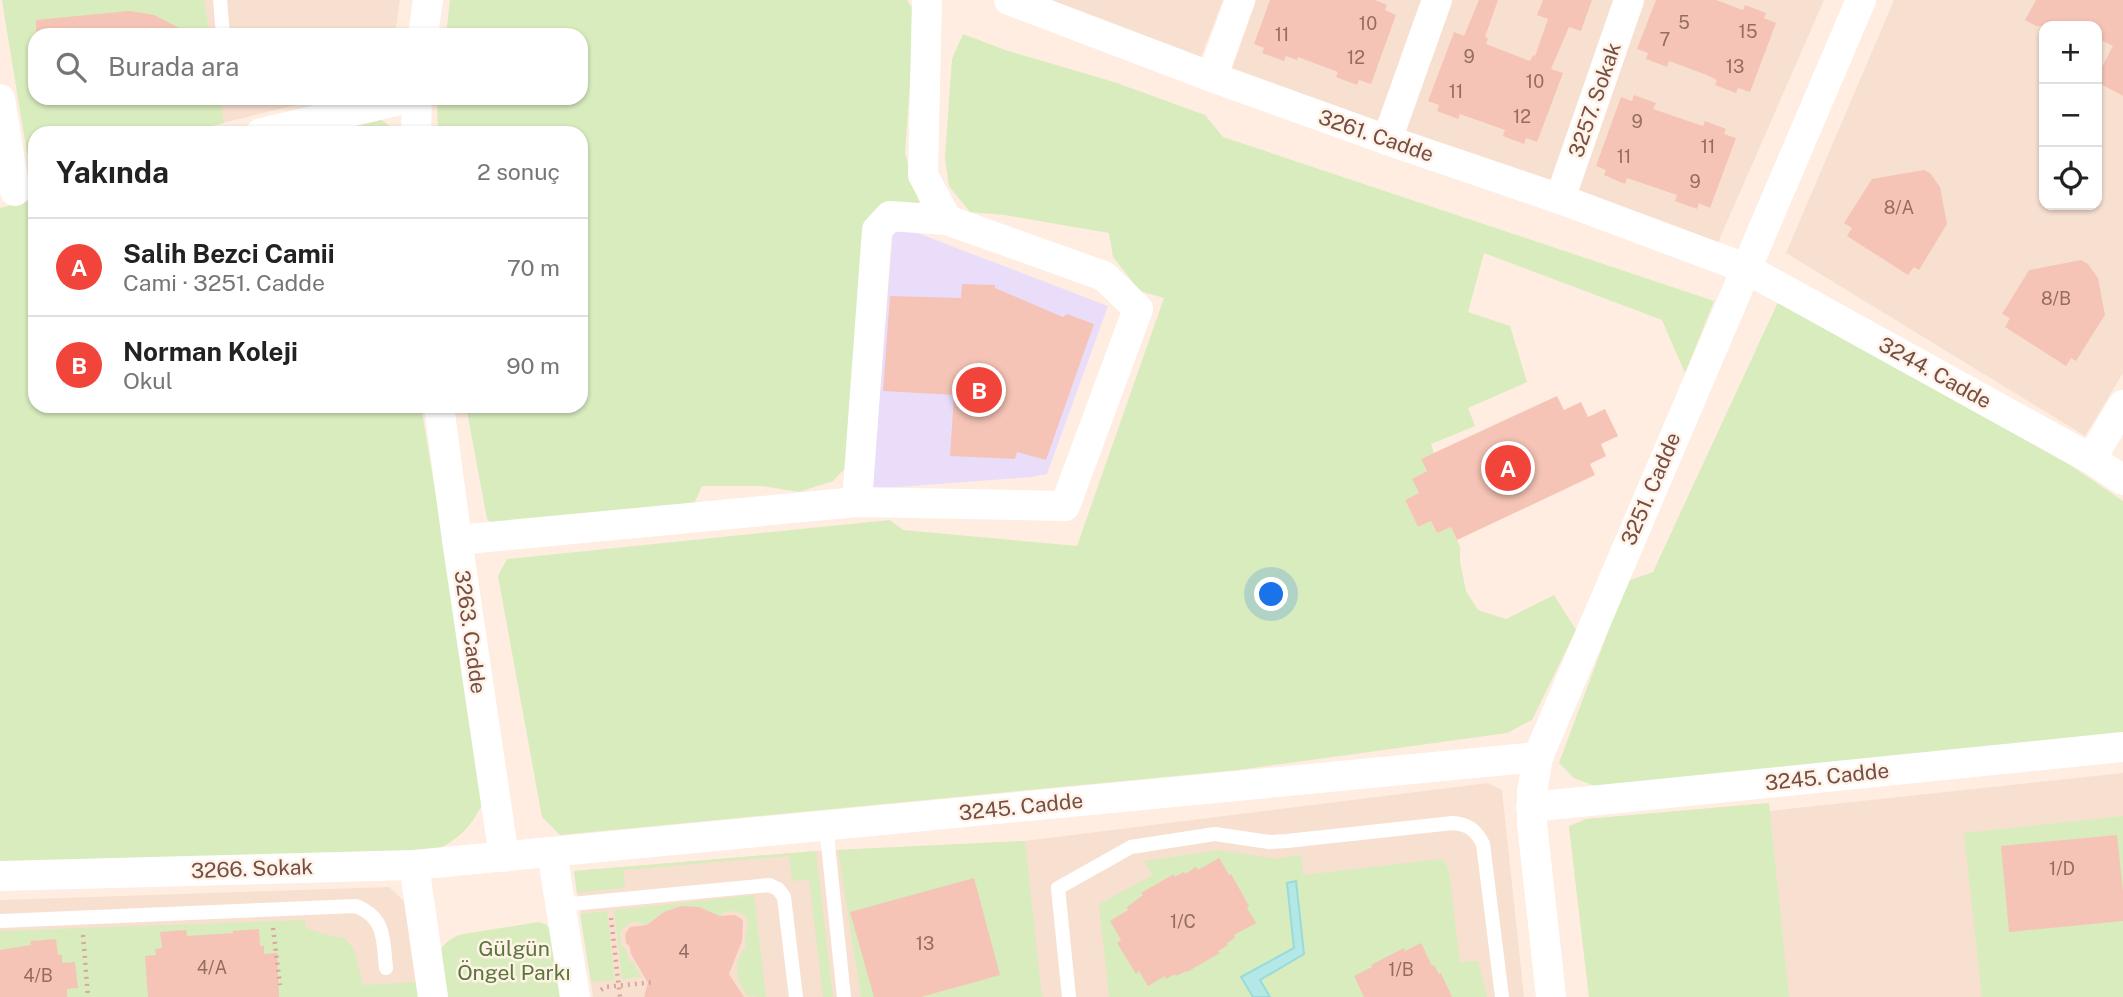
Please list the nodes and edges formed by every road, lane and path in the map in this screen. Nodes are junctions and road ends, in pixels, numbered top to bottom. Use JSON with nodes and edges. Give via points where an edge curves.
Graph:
{"nodes":[{"id":1,"x":220,"y":0,"type":"edge"},
{"id":2,"x":428,"y":0,"type":"edge"},
{"id":3,"x":928,"y":0,"type":"edge"},
{"id":4,"x":1009,"y":0,"type":"edge"},
{"id":5,"x":1240,"y":0,"type":"edge"},
{"id":6,"x":1437,"y":0,"type":"edge"},
{"id":7,"x":1629,"y":0,"type":"edge"},
{"id":8,"x":1861,"y":0,"type":"edge"},
{"id":9,"x":222,"y":28,"type":"edge"},
{"id":10,"x":424,"y":28,"type":"edge"},
{"id":11,"x":1212,"y":77,"type":"junction"},
{"id":12,"x":0,"y":99,"type":"edge"},
{"id":13,"x":379,"y":105,"type":"edge"},
{"id":14,"x":417,"y":105,"type":"edge"},
{"id":15,"x":291,"y":126,"type":"edge"},
{"id":16,"x":416,"y":126,"type":"edge"},
{"id":17,"x":1387,"y":140,"type":"junction"},
{"id":18,"x":17,"y":191,"type":"edge"},
{"id":19,"x":1560,"y":199,"type":"junction"},
{"id":20,"x":947,"y":220,"type":"junction"},
{"id":21,"x":1745,"y":268,"type":"junction"},
{"id":22,"x":2123,"y":405,"type":"edge"},
{"id":23,"x":440,"y":413,"type":"edge"},
{"id":24,"x":2091,"y":459,"type":"junction"},
{"id":25,"x":2123,"y":480,"type":"edge"},
{"id":26,"x":857,"y":502,"type":"junction"},
{"id":27,"x":457,"y":540,"type":"junction"},
{"id":28,"x":2123,"y":747,"type":"edge"},
{"id":29,"x":1538,"y":757,"type":"junction"},
{"id":30,"x":1531,"y":807,"type":"junction"},
{"id":31,"x":826,"y":826,"type":"junction"},
{"id":32,"x":552,"y":852,"type":"junction"},
{"id":33,"x":504,"y":857,"type":"junction"},
{"id":34,"x":414,"y":865,"type":"junction"},
{"id":35,"x":0,"y":876,"type":"edge"},
{"id":36,"x":608,"y":900,"type":"junction"},
{"id":37,"x":561,"y":905,"type":"junction"},
{"id":38,"x":271,"y":910,"type":"junction"},
{"id":39,"x":82,"y":918,"type":"junction"},
{"id":40,"x":0,"y":921,"type":"edge"},
{"id":41,"x":386,"y":968,"type":"dead end"},
{"id":42,"x":655,"y":982,"type":"dead end"},
{"id":43,"x":280,"y":985,"type":"dead end"},
{"id":44,"x":619,"y":986,"type":"junction"},
{"id":45,"x":584,"y":995,"type":"edge"},
{"id":46,"x":88,"y":997,"type":"edge"},
{"id":47,"x":433,"y":997,"type":"edge"},
{"id":48,"x":620,"y":997,"type":"edge"},
{"id":49,"x":796,"y":997,"type":"edge"},
{"id":50,"x":844,"y":997,"type":"edge"},
{"id":51,"x":1069,"y":997,"type":"edge"},
{"id":52,"x":1502,"y":997,"type":"edge"},
{"id":53,"x":1551,"y":997,"type":"edge"}],
"edges":[{"from":1,"to":9,"type":"lane"},
{"from":2,"to":10,"type":"street"},
{"from":3,"to":20,"type":"street","via":[[923,175]]},
{"from":4,"to":11,"type":"street","name":"3261. Cadde"},
{"from":5,"to":11,"type":"street"},
{"from":6,"to":17,"type":"street"},
{"from":7,"to":19,"type":"street","name":"3257. Sokak"},
{"from":8,"to":21,"type":"street","name":"3251. Cadde"},
{"from":11,"to":17,"type":"street","name":"3261. Cadde"},
{"from":12,"to":18,"type":"street"},
{"from":13,"to":15,"type":"street"},
{"from":14,"to":16,"type":"street"},
{"from":17,"to":19,"type":"street","name":"3261. Cadde"},
{"from":19,"to":21,"type":"street","name":"3261. Cadde"},
{"from":20,"to":26,"type":"street","via":[[890,216],[877,230]]},
{"from":20,"to":26,"type":"street","via":[[1104,276],[1138,309],[1065,506]]},
{"from":21,"to":24,"type":"street","name":"3244. Cadde"},
{"from":21,"to":29,"type":"street","name":"3251. Cadde"},
{"from":22,"to":24,"type":"street"},
{"from":23,"to":27,"type":"street","name":"3263. Cadde"},
{"from":24,"to":25,"type":"street","name":"3244. Cadde"},
{"from":26,"to":27,"type":"street"},
{"from":27,"to":33,"type":"street","name":"3263. Cadde"},
{"from":28,"to":30,"type":"street","name":"3245. Cadde"},
{"from":29,"to":30,"type":"street","name":"3251. Cadde"},
{"from":29,"to":31,"type":"street","name":"3245. Cadde"},
{"from":30,"to":53,"type":"street","name":"3251. Cadde"},
{"from":31,"to":32,"type":"street","name":"3245. Cadde"},
{"from":31,"to":50,"type":"lane"},
{"from":32,"to":33,"type":"street","name":"3245. Cadde"},
{"from":32,"to":37,"type":"street"},
{"from":33,"to":34,"type":"street","name":"3266. Sokak"},
{"from":34,"to":35,"type":"street","name":"3266. Sokak"},
{"from":34,"to":47,"type":"street"},
{"from":36,"to":37,"type":"lane"},
{"from":36,"to":44,"type":"path"},
{"from":36,"to":49,"type":"lane","via":[[758,885],[778,889],[786,907]]},
{"from":37,"to":45,"type":"street"},
{"from":38,"to":39,"type":"lane"},
{"from":38,"to":41,"type":"lane","via":[[356,906],[369,911],[383,932]]},
{"from":38,"to":43,"type":"path"},
{"from":39,"to":40,"type":"lane"},
{"from":39,"to":46,"type":"path"},
{"from":42,"to":44,"type":"path"},
{"from":44,"to":45,"type":"path"},
{"from":44,"to":48,"type":"path"},
{"from":51,"to":52,"type":"lane","via":[[1058,888],[1131,847],[1215,834],[1269,842],[1453,822],[1469,826],[1483,844]]}]}
